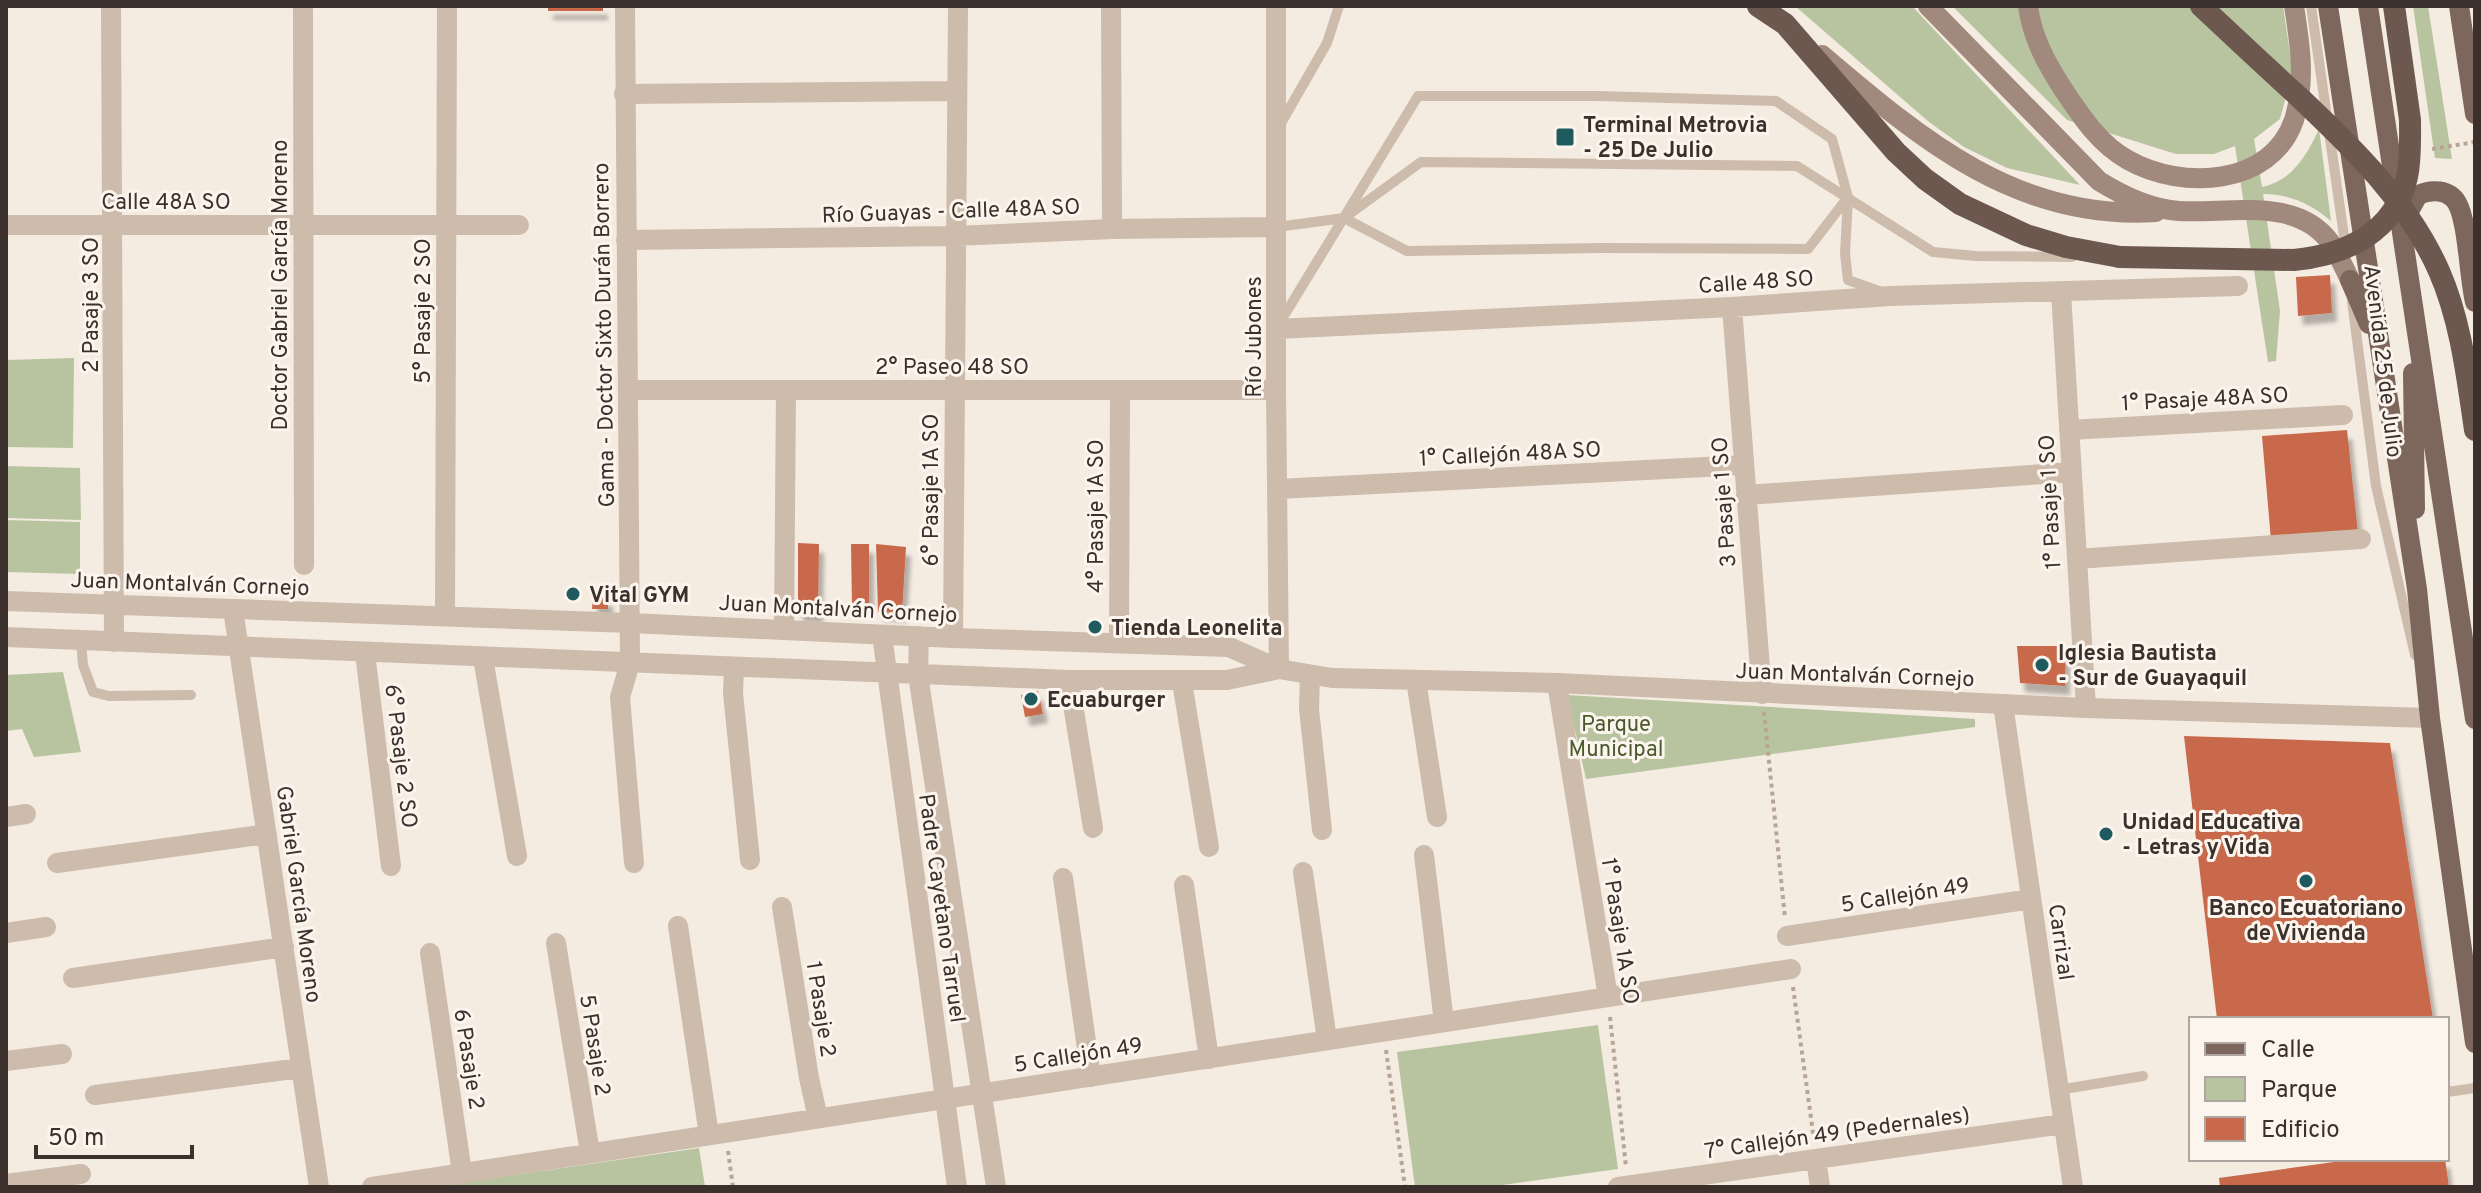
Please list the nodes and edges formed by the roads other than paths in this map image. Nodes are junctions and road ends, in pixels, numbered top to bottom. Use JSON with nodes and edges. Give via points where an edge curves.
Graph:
{"nodes":[{"id":1,"x":111,"y":6,"type":"edge"},
{"id":2,"x":303,"y":6,"type":"edge"},
{"id":3,"x":447,"y":6,"type":"edge"},
{"id":4,"x":625,"y":6,"type":"edge"},
{"id":5,"x":958,"y":6,"type":"edge"},
{"id":6,"x":1111,"y":6,"type":"edge"},
{"id":7,"x":1276,"y":6,"type":"edge"},
{"id":8,"x":1339,"y":6,"type":"edge"},
{"id":9,"x":1758,"y":6,"type":"edge"},
{"id":10,"x":1928,"y":6,"type":"edge"},
{"id":11,"x":2028,"y":6,"type":"edge"},
{"id":12,"x":2201,"y":6,"type":"edge"},
{"id":13,"x":2294,"y":6,"type":"edge"},
{"id":14,"x":2311,"y":6,"type":"edge"},
{"id":15,"x":2328,"y":6,"type":"edge"},
{"id":16,"x":2368,"y":6,"type":"edge"},
{"id":17,"x":2394,"y":6,"type":"edge"},
{"id":18,"x":2465,"y":22,"type":"edge"},
{"id":19,"x":1785,"y":24,"type":"junction"},
{"id":20,"x":956,"y":91,"type":"junction"},
{"id":21,"x":624,"y":94,"type":"junction"},
{"id":22,"x":2475,"y":114,"type":"edge"},
{"id":23,"x":1277,"y":130,"type":"junction"},
{"id":24,"x":1848,"y":197,"type":"junction"},
{"id":25,"x":2176,"y":211,"type":"junction"},
{"id":26,"x":1344,"y":218,"type":"junction"},
{"id":27,"x":6,"y":225,"type":"edge"},
{"id":28,"x":114,"y":225,"type":"junction"},
{"id":29,"x":303,"y":225,"type":"junction"},
{"id":30,"x":446,"y":225,"type":"junction"},
{"id":31,"x":519,"y":225,"type":"dead end"},
{"id":32,"x":1277,"y":227,"type":"junction"},
{"id":33,"x":1112,"y":229,"type":"junction"},
{"id":34,"x":954,"y":236,"type":"junction"},
{"id":35,"x":626,"y":240,"type":"junction"},
{"id":36,"x":2120,"y":257,"type":"junction"},
{"id":37,"x":2350,"y":280,"type":"junction"},
{"id":38,"x":2410,"y":285,"type":"junction"},
{"id":39,"x":2238,"y":286,"type":"dead end"},
{"id":40,"x":2061,"y":292,"type":"junction"},
{"id":41,"x":1890,"y":296,"type":"junction"},
{"id":42,"x":2475,"y":302,"type":"edge"},
{"id":43,"x":1732,"y":307,"type":"junction"},
{"id":44,"x":1276,"y":329,"type":"junction"},
{"id":45,"x":2381,"y":349,"type":"junction"},
{"id":46,"x":628,"y":390,"type":"junction"},
{"id":47,"x":786,"y":390,"type":"junction"},
{"id":48,"x":954,"y":390,"type":"junction"},
{"id":49,"x":1120,"y":390,"type":"junction"},
{"id":50,"x":1276,"y":390,"type":"junction"},
{"id":51,"x":2343,"y":415,"type":"dead end"},
{"id":52,"x":2069,"y":430,"type":"junction"},
{"id":53,"x":2475,"y":430,"type":"edge"},
{"id":54,"x":1744,"y":465,"type":"junction"},
{"id":55,"x":2072,"y":472,"type":"junction"},
{"id":56,"x":1278,"y":489,"type":"junction"},
{"id":57,"x":1746,"y":495,"type":"junction"},
{"id":58,"x":2361,"y":539,"type":"dead end"},
{"id":59,"x":2077,"y":559,"type":"junction"},
{"id":60,"x":304,"y":565,"type":"dead end"},
{"id":61,"x":2417,"y":589,"type":"junction"},
{"id":62,"x":6,"y":601,"type":"edge"},
{"id":63,"x":114,"y":605,"type":"junction"},
{"id":64,"x":233,"y":609,"type":"junction"},
{"id":65,"x":445,"y":616,"type":"junction"},
{"id":66,"x":631,"y":623,"type":"junction"},
{"id":67,"x":784,"y":630,"type":"junction"},
{"id":68,"x":882,"y":635,"type":"junction"},
{"id":69,"x":919,"y":636,"type":"junction"},
{"id":70,"x":6,"y":637,"type":"edge"},
{"id":71,"x":953,"y":638,"type":"junction"},
{"id":72,"x":81,"y":640,"type":"junction"},
{"id":73,"x":114,"y":642,"type":"junction"},
{"id":74,"x":1119,"y":643,"type":"junction"},
{"id":75,"x":239,"y":647,"type":"junction"},
{"id":76,"x":365,"y":653,"type":"junction"},
{"id":77,"x":483,"y":658,"type":"junction"},
{"id":78,"x":630,"y":663,"type":"junction"},
{"id":79,"x":734,"y":668,"type":"junction"},
{"id":80,"x":1279,"y":669,"type":"junction"},
{"id":81,"x":887,"y":673,"type":"junction"},
{"id":82,"x":918,"y":675,"type":"junction"},
{"id":83,"x":1310,"y":675,"type":"junction"},
{"id":84,"x":1069,"y":680,"type":"junction"},
{"id":85,"x":1416,"y":680,"type":"junction"},
{"id":86,"x":1182,"y":682,"type":"junction"},
{"id":87,"x":1557,"y":683,"type":"junction"},
{"id":88,"x":1762,"y":694,"type":"junction"},
{"id":89,"x":191,"y":695,"type":"dead end"},
{"id":90,"x":2003,"y":704,"type":"junction"},
{"id":91,"x":2086,"y":708,"type":"junction"},
{"id":92,"x":2430,"y":718,"type":"junction"},
{"id":93,"x":2475,"y":719,"type":"edge"},
{"id":94,"x":1437,"y":817,"type":"dead end"},
{"id":95,"x":1093,"y":828,"type":"dead end"},
{"id":96,"x":1322,"y":830,"type":"dead end"},
{"id":97,"x":267,"y":834,"type":"junction"},
{"id":98,"x":1209,"y":847,"type":"dead end"},
{"id":99,"x":1424,"y":855,"type":"dead end"},
{"id":100,"x":517,"y":856,"type":"dead end"},
{"id":101,"x":750,"y":860,"type":"dead end"},
{"id":102,"x":57,"y":863,"type":"dead end"},
{"id":103,"x":634,"y":863,"type":"dead end"},
{"id":104,"x":391,"y":866,"type":"dead end"},
{"id":105,"x":1303,"y":872,"type":"dead end"},
{"id":106,"x":1063,"y":878,"type":"dead end"},
{"id":107,"x":1184,"y":885,"type":"dead end"},
{"id":108,"x":2031,"y":899,"type":"junction"},
{"id":109,"x":782,"y":907,"type":"dead end"},
{"id":110,"x":678,"y":926,"type":"dead end"},
{"id":111,"x":46,"y":927,"type":"dead end"},
{"id":112,"x":6,"y":933,"type":"edge"},
{"id":113,"x":1787,"y":936,"type":"dead end"},
{"id":114,"x":556,"y":943,"type":"dead end"},
{"id":115,"x":284,"y":947,"type":"junction"},
{"id":116,"x":430,"y":953,"type":"dead end"},
{"id":117,"x":1791,"y":969,"type":"dead end"},
{"id":118,"x":73,"y":978,"type":"dead end"},
{"id":119,"x":1608,"y":997,"type":"junction"},
{"id":120,"x":1444,"y":1022,"type":"junction"},
{"id":121,"x":2474,"y":1033,"type":"edge"},
{"id":122,"x":1327,"y":1040,"type":"junction"},
{"id":123,"x":62,"y":1054,"type":"dead end"},
{"id":124,"x":1209,"y":1059,"type":"junction"},
{"id":125,"x":6,"y":1061,"type":"edge"},
{"id":126,"x":301,"y":1068,"type":"junction"},
{"id":127,"x":2143,"y":1076,"type":"dead end"},
{"id":128,"x":1091,"y":1077,"type":"junction"},
{"id":129,"x":2475,"y":1088,"type":"edge"},
{"id":130,"x":2058,"y":1090,"type":"junction"},
{"id":131,"x":2449,"y":1092,"type":"edge"},
{"id":132,"x":982,"y":1093,"type":"junction"},
{"id":133,"x":95,"y":1095,"type":"dead end"},
{"id":134,"x":946,"y":1099,"type":"junction"},
{"id":135,"x":818,"y":1118,"type":"junction"},
{"id":136,"x":2063,"y":1124,"type":"junction"},
{"id":137,"x":718,"y":1134,"type":"junction"},
{"id":138,"x":590,"y":1153,"type":"junction"},
{"id":139,"x":1816,"y":1159,"type":"junction"},
{"id":140,"x":462,"y":1173,"type":"junction"},
{"id":141,"x":81,"y":1174,"type":"dead end"},
{"id":142,"x":6,"y":1184,"type":"edge"},
{"id":143,"x":319,"y":1187,"type":"edge"},
{"id":144,"x":372,"y":1187,"type":"edge"},
{"id":145,"x":957,"y":1187,"type":"edge"},
{"id":146,"x":996,"y":1187,"type":"edge"},
{"id":147,"x":1625,"y":1187,"type":"edge"},
{"id":148,"x":1820,"y":1187,"type":"edge"},
{"id":149,"x":2073,"y":1187,"type":"edge"}],
"edges":[{"from":1,"to":28,"type":"street","name":"2 Pasaje 3 SO"},
{"from":2,"to":29,"type":"street","name":"Doctor Gabriel García Moreno"},
{"from":3,"to":30,"type":"street","name":"5° Pasaje 2 SO"},
{"from":4,"to":21,"type":"street","name":"Gama - Doctor Sixto Durán Borrero"},
{"from":5,"to":20,"type":"street","name":"6° Pasaje 1A SO"},
{"from":6,"to":33,"type":"street"},
{"from":7,"to":23,"type":"street","name":"Río Jubones"},
{"from":8,"to":23,"type":"lane","via":[[1327,43]]},
{"from":9,"to":19,"type":"highway"},
{"from":10,"to":25,"type":"main road","via":[[2099,181]]},
{"from":11,"to":13,"type":"main road","via":[[2048,67],[2109,147],[2148,170],[2218,177],[2255,168],[2282,143],[2293,123],[2302,76]]},
{"from":12,"to":53,"type":"highway","bridge":true,"via":[[2342,138],[2415,225],[2440,272],[2456,319]]},
{"from":14,"to":37,"type":"lane","name":"Avenida 25 de Julio"},
{"from":15,"to":45,"type":"main road","name":"Avenida 25 de Julio"},
{"from":16,"to":38,"type":"main road","name":"Avenida 25 de Julio"},
{"from":17,"to":36,"type":"highway","bridge":true,"via":[[2410,138],[2402,194],[2384,221],[2356,244],[2315,258]]},
{"from":18,"to":22,"type":"main road"},
{"from":19,"to":25,"type":"main road","via":[[1946,153],[2007,187],[2096,209]]},
{"from":19,"to":36,"type":"highway","via":[[1896,152],[1960,204],[2026,235]]},
{"from":20,"to":21,"type":"street"},
{"from":20,"to":34,"type":"street","name":"6° Pasaje 1A SO"},
{"from":21,"to":35,"type":"street","name":"Gama - Doctor Sixto Durán Borrero"},
{"from":23,"to":32,"type":"street","name":"Río Jubones"},
{"from":24,"to":26,"type":"lane","via":[[1797,166],[1421,162]]},
{"from":24,"to":26,"type":"lane","via":[[1808,249],[1407,251]]},
{"from":24,"to":26,"type":"lane","via":[[1832,139],[1776,101],[1418,96]]},
{"from":24,"to":36,"type":"lane","via":[[1933,252]]},
{"from":24,"to":41,"type":"lane","via":[[1848,280]]},
{"from":25,"to":37,"type":"main road","via":[[2270,211],[2301,219],[2328,239]]},
{"from":26,"to":32,"type":"lane"},
{"from":26,"to":44,"type":"lane"},
{"from":27,"to":28,"type":"street","name":"Calle 48A SO"},
{"from":28,"to":29,"type":"street","name":"Calle 48A SO"},
{"from":28,"to":63,"type":"street","name":"2 Pasaje 3 SO"},
{"from":29,"to":30,"type":"street","name":"Calle 48A SO"},
{"from":29,"to":60,"type":"street","name":"Doctor Gabriel García Moreno"},
{"from":30,"to":31,"type":"street","name":"Calle 48A SO"},
{"from":30,"to":65,"type":"street","name":"5° Pasaje 2 SO"},
{"from":32,"to":33,"type":"street","name":"Río Guayas - Calle 48A SO"},
{"from":32,"to":44,"type":"street","name":"Río Jubones"},
{"from":33,"to":34,"type":"street","name":"Río Guayas - Calle 48A SO"},
{"from":34,"to":35,"type":"street","name":"Río Guayas - Calle 48A SO"},
{"from":34,"to":48,"type":"street","name":"6° Pasaje 1A SO"},
{"from":35,"to":46,"type":"street","name":"Gama - Doctor Sixto Durán Borrero"},
{"from":37,"to":45,"type":"main road"},
{"from":37,"to":92,"type":"lane","name":"Avenida 25 de Julio","via":[[2376,486]]},
{"from":38,"to":42,"type":"main road","via":[[2412,202],[2425,191],[2444,192],[2460,210]]},
{"from":38,"to":61,"type":"main road"},
{"from":38,"to":93,"type":"main road","name":"Avenida 25 de Julio"},
{"from":39,"to":40,"type":"street","name":"Calle 48 SO"},
{"from":40,"to":41,"type":"street","name":"Calle 48 SO"},
{"from":40,"to":52,"type":"street","name":"1° Pasaje 1 SO"},
{"from":41,"to":43,"type":"street","name":"Calle 48 SO"},
{"from":43,"to":44,"type":"street","name":"Calle 48 SO"},
{"from":43,"to":54,"type":"street","name":"3 Pasaje 1 SO"},
{"from":44,"to":50,"type":"street","name":"Río Jubones"},
{"from":45,"to":61,"type":"main road","name":"Avenida 25 de Julio"},
{"from":46,"to":47,"type":"street","name":"2° Paseo 48 SO"},
{"from":46,"to":66,"type":"street","name":"Gama - Doctor Sixto Durán Borrero"},
{"from":47,"to":48,"type":"street","name":"2° Paseo 48 SO"},
{"from":47,"to":67,"type":"street"},
{"from":48,"to":49,"type":"street","name":"2° Paseo 48 SO"},
{"from":48,"to":71,"type":"street","name":"6° Pasaje 1A SO"},
{"from":49,"to":50,"type":"street","name":"2° Paseo 48 SO"},
{"from":49,"to":74,"type":"street","name":"4° Pasaje 1A SO"},
{"from":50,"to":56,"type":"street","name":"Río Jubones"},
{"from":51,"to":52,"type":"street","name":"1° Pasaje 48A SO"},
{"from":52,"to":55,"type":"street","name":"1° Pasaje 1 SO"},
{"from":54,"to":56,"type":"street","name":"1° Callejón 48A SO"},
{"from":54,"to":57,"type":"street","name":"3 Pasaje 1 SO"},
{"from":55,"to":57,"type":"street"},
{"from":55,"to":59,"type":"street","name":"1° Pasaje 1 SO"},
{"from":56,"to":80,"type":"street","name":"Río Jubones"},
{"from":57,"to":88,"type":"street","name":"3 Pasaje 1 SO"},
{"from":58,"to":59,"type":"street"},
{"from":59,"to":91,"type":"street","name":"1° Pasaje 1 SO"},
{"from":61,"to":92,"type":"main road","name":"Avenida 25 de Julio"},
{"from":62,"to":63,"type":"street","name":"Juan Montalván Cornejo"},
{"from":63,"to":64,"type":"street","name":"Juan Montalván Cornejo"},
{"from":63,"to":73,"type":"street","name":"2 Pasaje 3 SO"},
{"from":64,"to":65,"type":"street","name":"Juan Montalván Cornejo"},
{"from":64,"to":75,"type":"street","name":"Gabriel García Moreno"},
{"from":65,"to":66,"type":"street","name":"Juan Montalván Cornejo"},
{"from":66,"to":67,"type":"street","name":"Juan Montalván Cornejo"},
{"from":66,"to":78,"type":"street","name":"Gama - Doctor Sixto Durán Borrero"},
{"from":67,"to":68,"type":"street","name":"Juan Montalván Cornejo"},
{"from":68,"to":69,"type":"street","name":"Juan Montalván Cornejo"},
{"from":68,"to":81,"type":"street","name":"Padre Cayetano Tarruel"},
{"from":69,"to":71,"type":"street","name":"Juan Montalván Cornejo"},
{"from":69,"to":82,"type":"street","name":"Padre Cayetano Tarruel"},
{"from":70,"to":72,"type":"street","name":"Juan Montalván Cornejo"},
{"from":71,"to":74,"type":"street","name":"Juan Montalván Cornejo"},
{"from":72,"to":73,"type":"street","name":"Juan Montalván Cornejo"},
{"from":72,"to":89,"type":"lane","via":[[93,692]]},
{"from":73,"to":75,"type":"street","name":"Juan Montalván Cornejo"},
{"from":74,"to":80,"type":"street","name":"Juan Montalván Cornejo","via":[[1229,647]]},
{"from":75,"to":76,"type":"street","name":"Juan Montalván Cornejo"},
{"from":75,"to":97,"type":"street","name":"Gabriel García Moreno"},
{"from":76,"to":77,"type":"street","name":"Juan Montalván Cornejo"},
{"from":76,"to":104,"type":"street","name":"6° Pasaje 2 SO"},
{"from":77,"to":78,"type":"street","name":"Juan Montalván Cornejo"},
{"from":77,"to":100,"type":"street"},
{"from":78,"to":79,"type":"street","name":"Juan Montalván Cornejo"},
{"from":78,"to":103,"type":"street","name":"Gama - Doctor Sixto Durán Borrero","via":[[620,697]]},
{"from":79,"to":81,"type":"street","name":"Juan Montalván Cornejo"},
{"from":79,"to":101,"type":"street"},
{"from":80,"to":83,"type":"street","name":"Juan Montalván Cornejo"},
{"from":80,"to":86,"type":"street","name":"Juan Montalván Cornejo"},
{"from":81,"to":82,"type":"street","name":"Juan Montalván Cornejo"},
{"from":81,"to":134,"type":"street","name":"Padre Cayetano Tarruel"},
{"from":82,"to":84,"type":"street","name":"Juan Montalván Cornejo"},
{"from":82,"to":132,"type":"street","name":"Padre Cayetano Tarruel"},
{"from":83,"to":85,"type":"street","name":"Juan Montalván Cornejo"},
{"from":83,"to":96,"type":"street"},
{"from":84,"to":86,"type":"street","name":"Juan Montalván Cornejo"},
{"from":84,"to":95,"type":"street"},
{"from":85,"to":87,"type":"street","name":"Juan Montalván Cornejo"},
{"from":85,"to":94,"type":"street"},
{"from":86,"to":98,"type":"street"},
{"from":87,"to":88,"type":"street","name":"Juan Montalván Cornejo"},
{"from":87,"to":119,"type":"street","name":"1° Pasaje 1A SO"},
{"from":88,"to":90,"type":"street","name":"Juan Montalván Cornejo"},
{"from":90,"to":91,"type":"street","name":"Juan Montalván Cornejo"},
{"from":90,"to":108,"type":"street","name":"Carrizal"},
{"from":91,"to":92,"type":"street","name":"Juan Montalván Cornejo"},
{"from":92,"to":121,"type":"main road","name":"Avenida 25 de Julio"},
{"from":97,"to":102,"type":"street"},
{"from":97,"to":115,"type":"street","name":"Gabriel García Moreno"},
{"from":99,"to":120,"type":"street"},
{"from":105,"to":122,"type":"street"},
{"from":106,"to":128,"type":"street"},
{"from":107,"to":124,"type":"street"},
{"from":108,"to":113,"type":"street","name":"5 Callejón 49"},
{"from":108,"to":130,"type":"street","name":"Carrizal"},
{"from":109,"to":135,"type":"street","name":"1 Pasaje 2"},
{"from":110,"to":137,"type":"street"},
{"from":111,"to":112,"type":"street"},
{"from":114,"to":138,"type":"street","name":"5 Pasaje 2"},
{"from":115,"to":118,"type":"street"},
{"from":115,"to":126,"type":"street","name":"Gabriel García Moreno"},
{"from":116,"to":140,"type":"street","name":"6 Pasaje 2"},
{"from":117,"to":119,"type":"street","name":"5 Callejón 49"},
{"from":119,"to":120,"type":"street","name":"5 Callejón 49"},
{"from":120,"to":122,"type":"street","name":"5 Callejón 49"},
{"from":122,"to":124,"type":"street","name":"5 Callejón 49"},
{"from":123,"to":125,"type":"street"},
{"from":124,"to":128,"type":"street","name":"5 Callejón 49"},
{"from":126,"to":133,"type":"street"},
{"from":126,"to":143,"type":"street","name":"Gabriel García Moreno"},
{"from":127,"to":130,"type":"lane"},
{"from":128,"to":132,"type":"street","name":"5 Callejón 49"},
{"from":129,"to":131,"type":"lane"},
{"from":130,"to":136,"type":"street","name":"Carrizal"},
{"from":132,"to":134,"type":"street","name":"5 Callejón 49"},
{"from":132,"to":146,"type":"street","name":"Padre Cayetano Tarruel"},
{"from":134,"to":135,"type":"street","name":"5 Callejón 49"},
{"from":134,"to":145,"type":"street","name":"Padre Cayetano Tarruel"},
{"from":135,"to":137,"type":"street","name":"5 Callejón 49"},
{"from":136,"to":139,"type":"street","name":"7° Callejón 49 (Pedernales)"},
{"from":136,"to":149,"type":"street","name":"Carrizal"},
{"from":137,"to":138,"type":"street","name":"5 Callejón 49"},
{"from":138,"to":140,"type":"street","name":"5 Callejón 49"},
{"from":139,"to":147,"type":"street","name":"7° Callejón 49 (Pedernales)"},
{"from":139,"to":148,"type":"street"},
{"from":140,"to":144,"type":"street","name":"5 Callejón 49"},
{"from":141,"to":142,"type":"street"}]}
